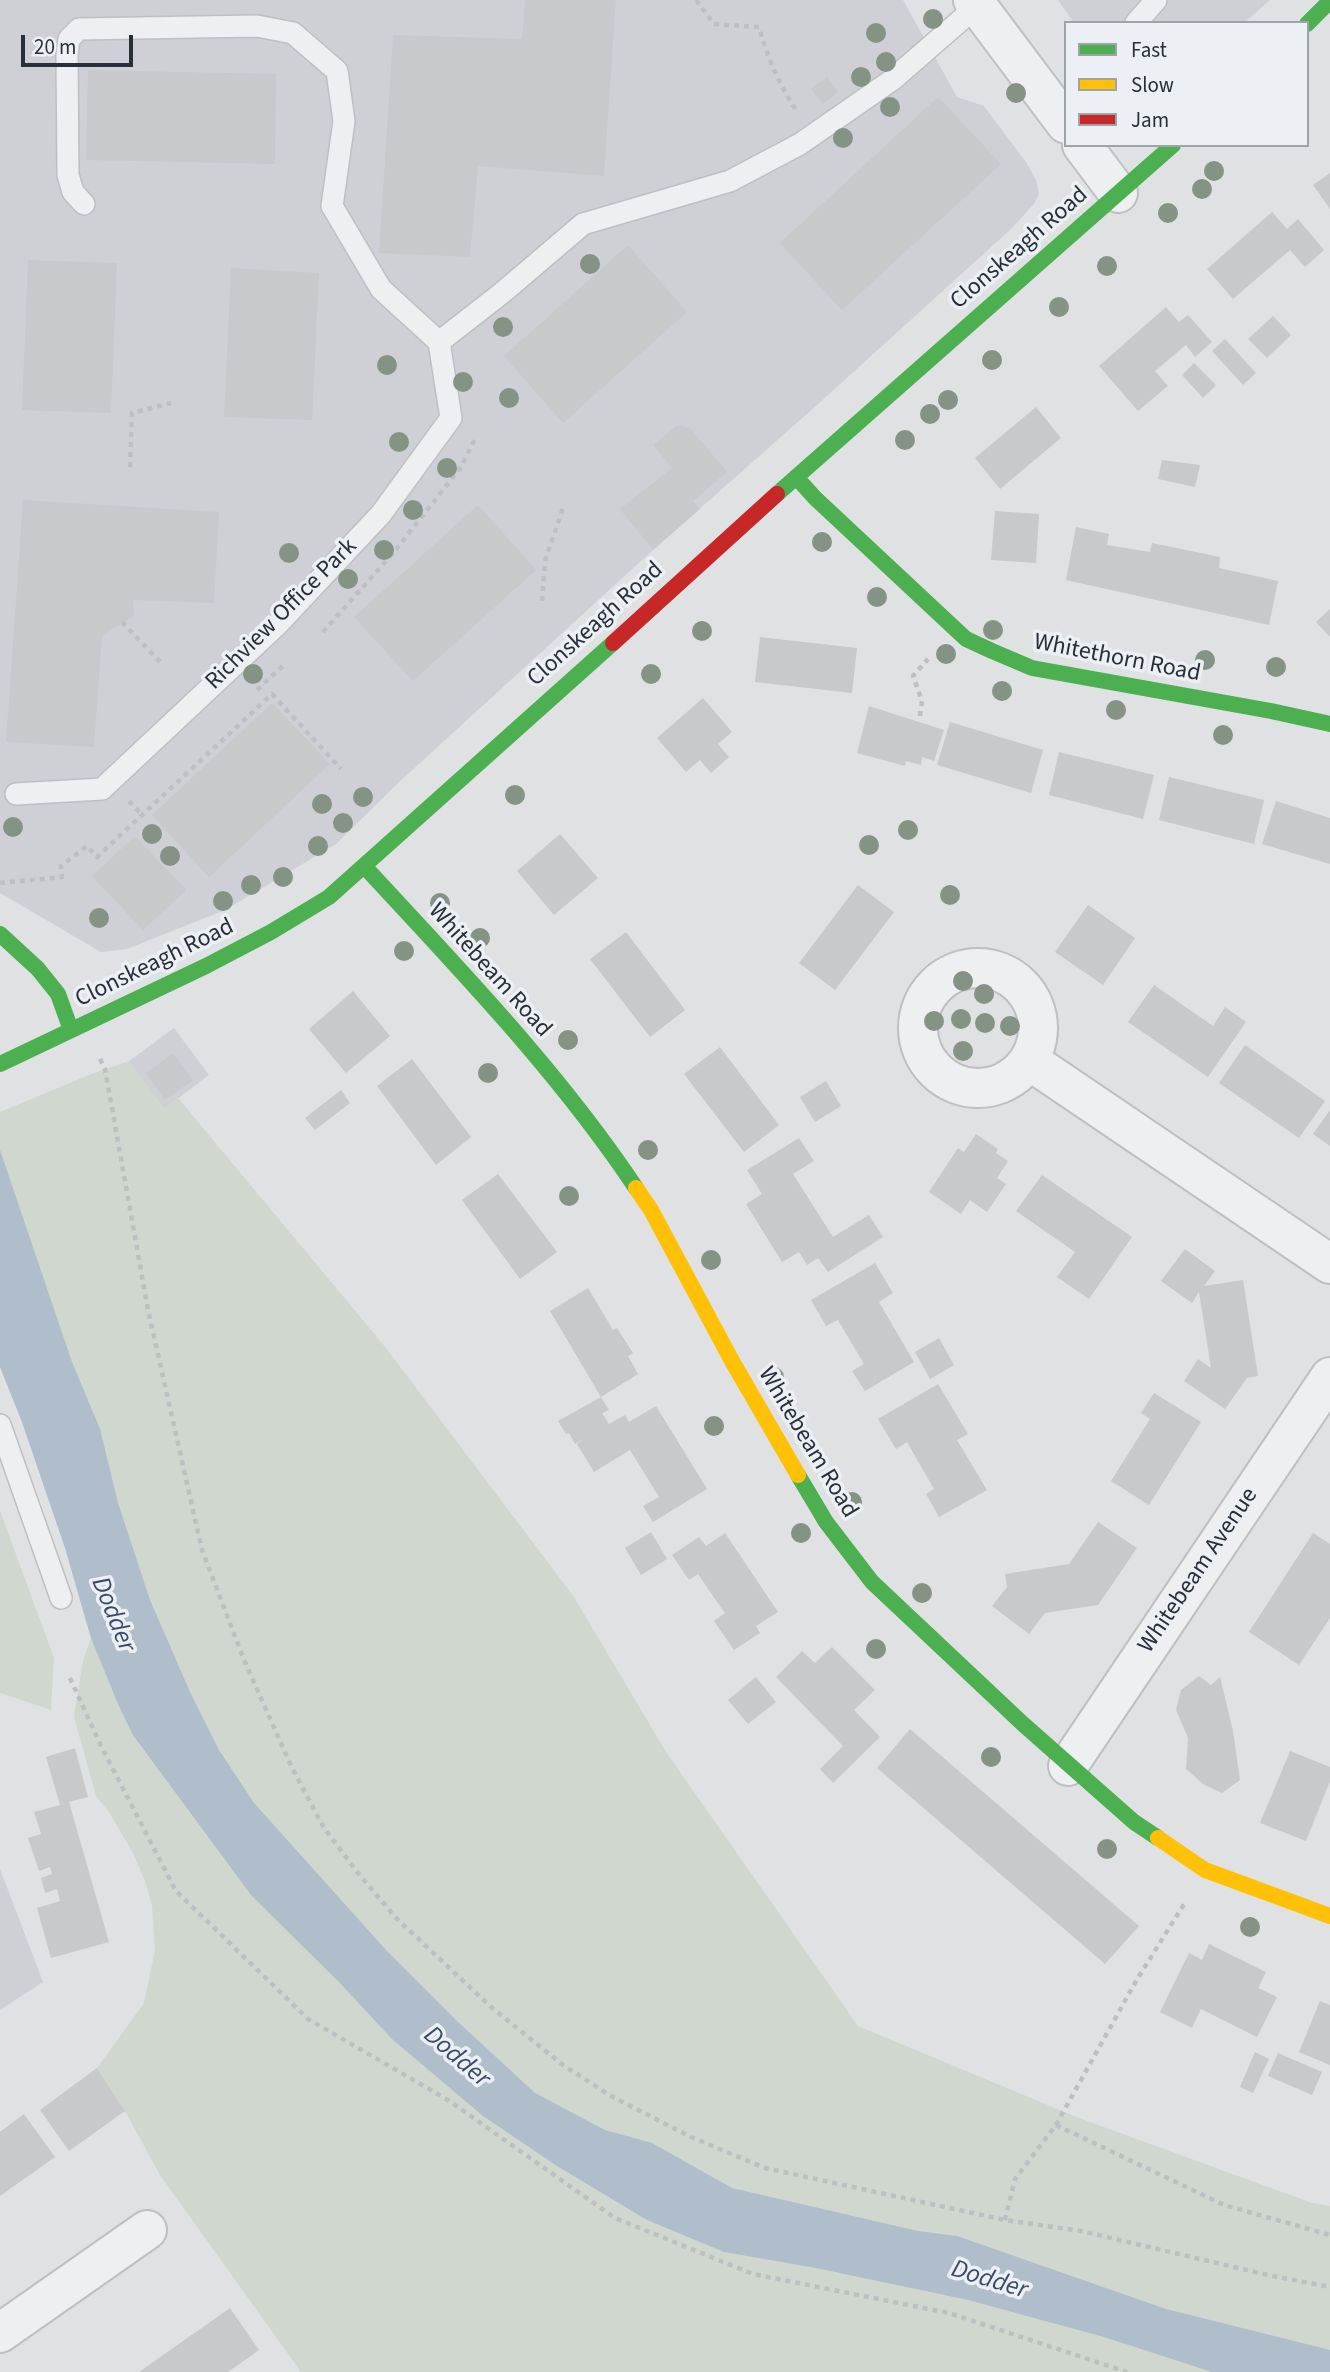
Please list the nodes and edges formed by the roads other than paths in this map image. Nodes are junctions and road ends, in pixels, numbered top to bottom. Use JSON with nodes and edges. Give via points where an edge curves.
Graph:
{"nodes":[{"id":1,"x":1157,"y":0,"type":"edge"},
{"id":2,"x":1330,"y":1,"type":"edge"},
{"id":3,"x":975,"y":3,"type":"edge"},
{"id":4,"x":1138,"y":21,"type":"edge"},
{"id":5,"x":1309,"y":22,"type":"edge"},
{"id":6,"x":1064,"y":121,"type":"edge"},
{"id":7,"x":1084,"y":147,"type":"edge"},
{"id":8,"x":1171,"y":147,"type":"edge"},
{"id":9,"x":1118,"y":193,"type":"junction"},
{"id":10,"x":84,"y":204,"type":"dead end"},
{"id":11,"x":439,"y":342,"type":"junction"},
{"id":12,"x":796,"y":477,"type":"junction"},
{"id":13,"x":1330,"y":724,"type":"edge"},
{"id":14,"x":16,"y":794,"type":"dead end"},
{"id":15,"x":365,"y":867,"type":"junction"},
{"id":16,"x":0,"y":934,"type":"edge"},
{"id":17,"x":77,"y":1027,"type":"junction"},
{"id":18,"x":1030,"y":1061,"type":"dead end"},
{"id":19,"x":0,"y":1064,"type":"edge"},
{"id":20,"x":1330,"y":1264,"type":"edge"},
{"id":21,"x":1330,"y":1377,"type":"edge"},
{"id":22,"x":0,"y":1425,"type":"edge"},
{"id":23,"x":61,"y":1598,"type":"dead end"},
{"id":24,"x":1068,"y":1766,"type":"junction"},
{"id":25,"x":1330,"y":1916,"type":"edge"},
{"id":26,"x":147,"y":2230,"type":"dead end"},
{"id":27,"x":0,"y":2333,"type":"edge"}],
"edges":[{"from":1,"to":4,"type":"lane"},
{"from":2,"to":5,"type":"street"},
{"from":3,"to":6,"type":"street"},
{"from":3,"to":11,"type":"lane","via":[[892,79],[813,135],[730,181],[583,224]]},
{"from":7,"to":9,"type":"street"},
{"from":8,"to":9,"type":"street","name":"Clonskeagh Road"},
{"from":9,"to":12,"type":"street","name":"Clonskeagh Road"},
{"from":10,"to":11,"type":"lane","via":[[73,192],[68,175],[67,55],[69,39],[79,29],[257,26],[293,33],[337,71],[344,121],[332,206],[381,289]]},
{"from":11,"to":14,"type":"lane","name":"Richview Office Park","via":[[451,418],[381,514],[288,614],[102,789]]},
{"from":12,"to":13,"type":"street","name":"Whitethorn Road","via":[[966,639],[1032,668]]},
{"from":12,"to":15,"type":"street","name":"Clonskeagh Road"},
{"from":15,"to":17,"type":"street","name":"Clonskeagh Road","via":[[329,897],[271,932]]},
{"from":15,"to":24,"type":"street","name":"Whitebeam Road","via":[[528,1045],[609,1147],[651,1210],[732,1362],[826,1522],[872,1582]]},
{"from":16,"to":17,"type":"street","via":[[38,969]]},
{"from":17,"to":19,"type":"street","name":"Clonskeagh Road"},
{"from":18,"to":20,"type":"street"},
{"from":21,"to":24,"type":"street","name":"Whitebeam Avenue"},
{"from":22,"to":23,"type":"lane"},
{"from":24,"to":25,"type":"street","name":"Whitebeam Road","via":[[1134,1822],[1205,1870]]},
{"from":26,"to":27,"type":"street"}]}
